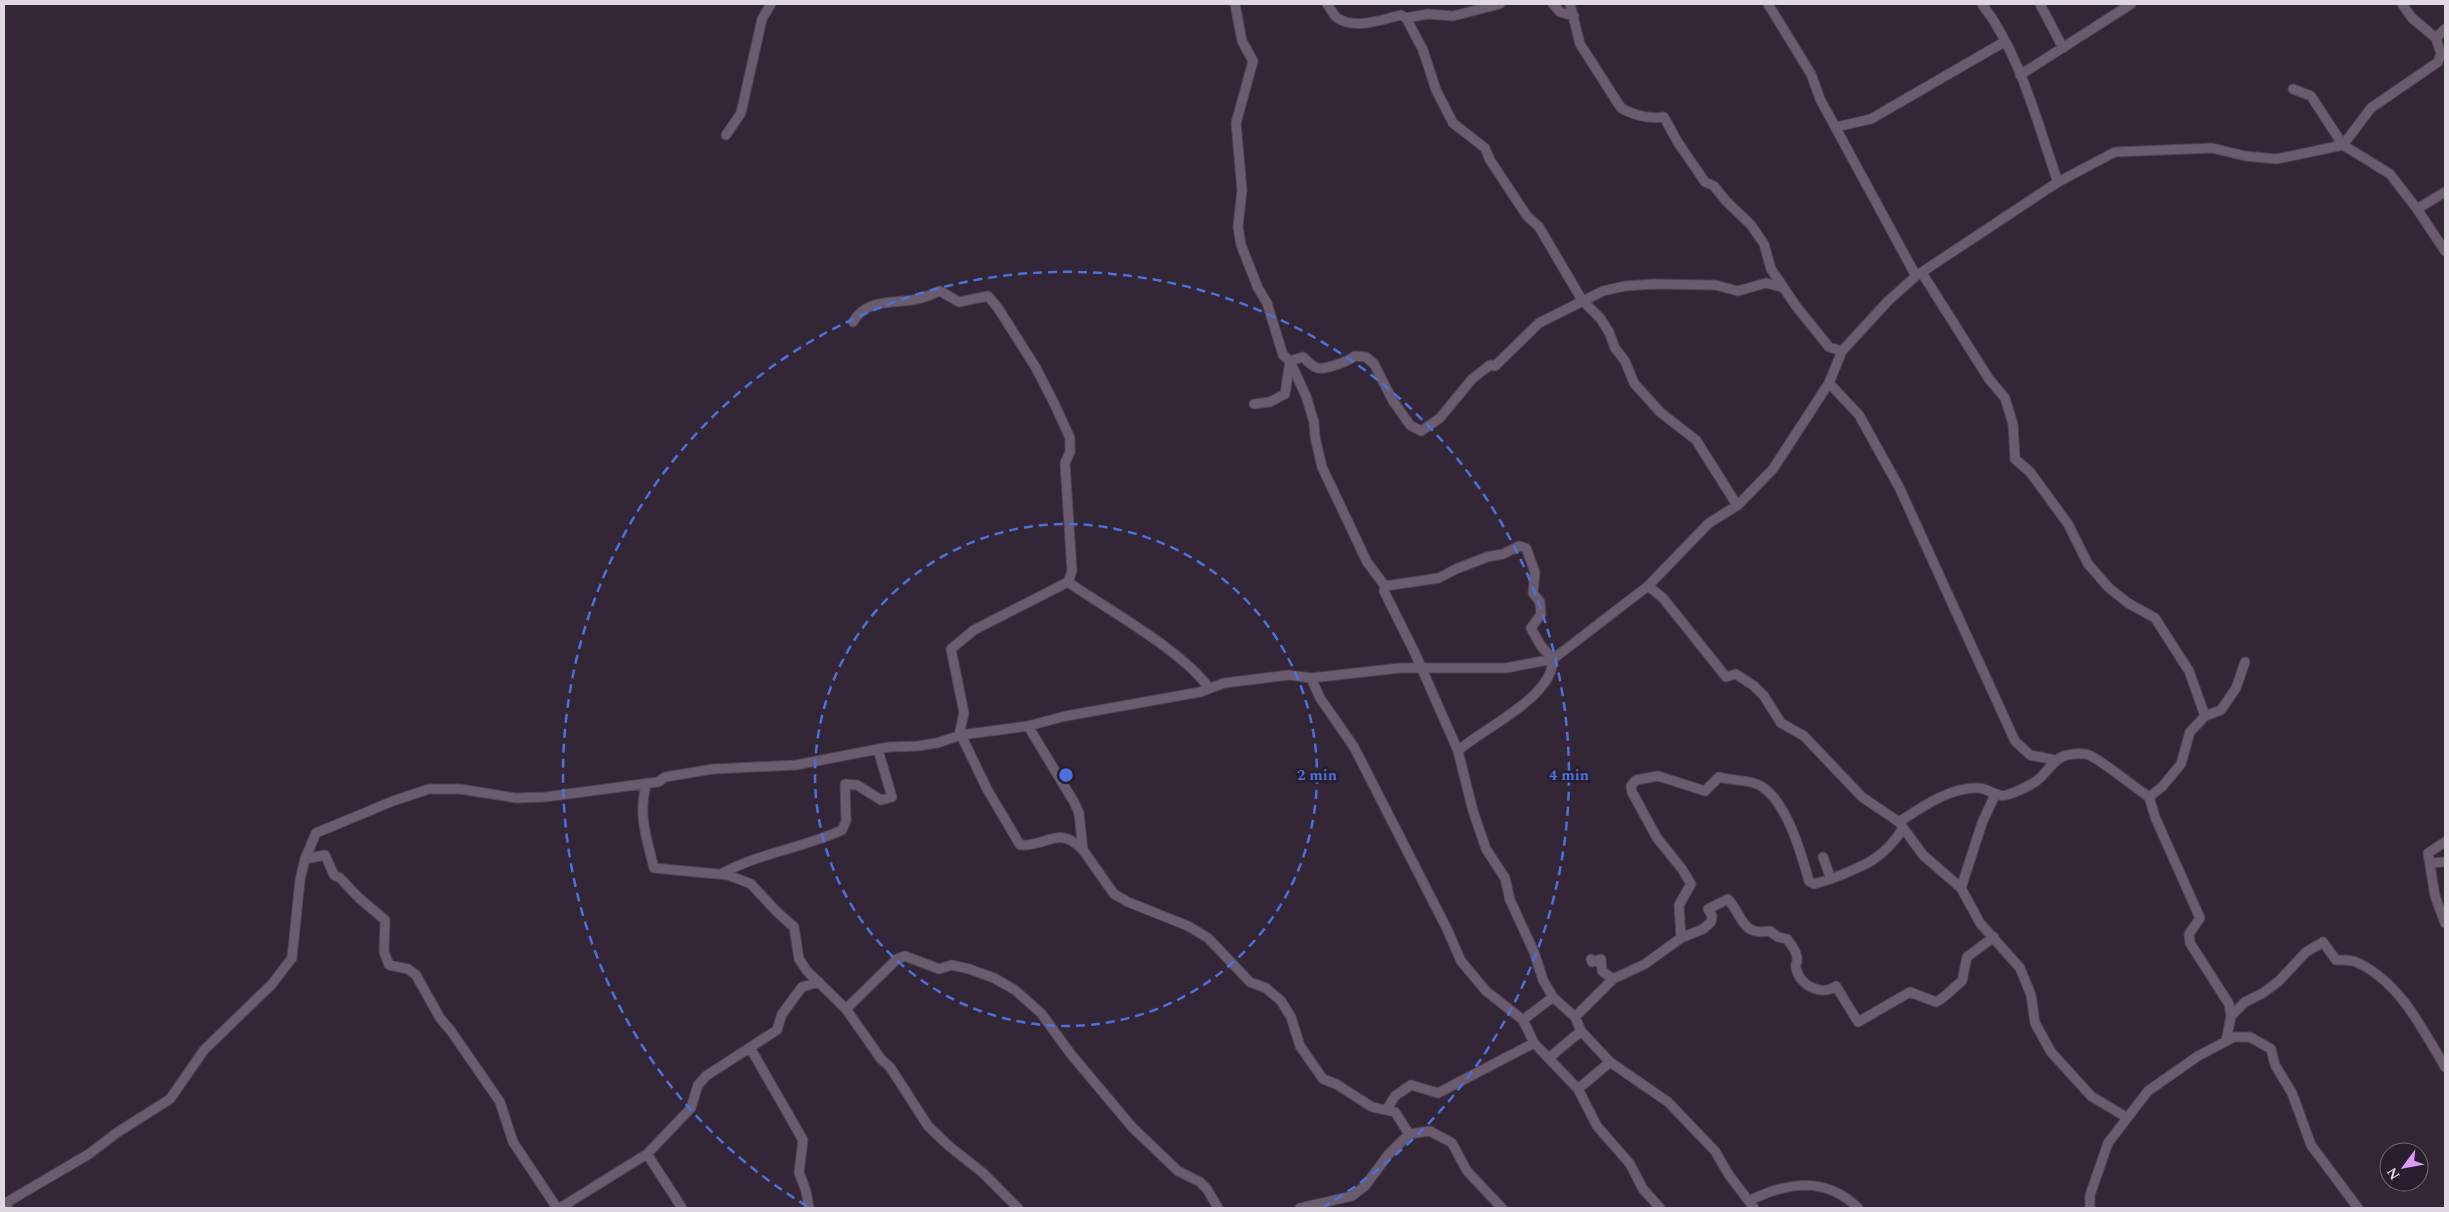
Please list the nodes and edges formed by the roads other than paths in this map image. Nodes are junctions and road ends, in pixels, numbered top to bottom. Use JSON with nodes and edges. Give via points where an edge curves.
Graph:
{"nodes":[{"id":1,"x":771,"y":4,"type":"edge"},
{"id":2,"x":1235,"y":4,"type":"edge"},
{"id":3,"x":1327,"y":4,"type":"edge"},
{"id":4,"x":1500,"y":4,"type":"edge"},
{"id":5,"x":1553,"y":4,"type":"edge"},
{"id":6,"x":1570,"y":4,"type":"edge"},
{"id":7,"x":1982,"y":4,"type":"edge"},
{"id":8,"x":2040,"y":4,"type":"edge"},
{"id":9,"x":2131,"y":4,"type":"edge"},
{"id":10,"x":2402,"y":4,"type":"edge"},
{"id":11,"x":1772,"y":5,"type":"edge"},
{"id":12,"x":1574,"y":16,"type":"junction"},
{"id":13,"x":1406,"y":18,"type":"junction"},
{"id":14,"x":2445,"y":28,"type":"edge"},
{"id":15,"x":2436,"y":38,"type":"junction"},
{"id":16,"x":2004,"y":42,"type":"junction"},
{"id":17,"x":2063,"y":48,"type":"junction"},
{"id":18,"x":2020,"y":74,"type":"junction"},
{"id":19,"x":2293,"y":89,"type":"dead end"},
{"id":20,"x":1836,"y":127,"type":"junction"},
{"id":21,"x":726,"y":135,"type":"dead end"},
{"id":22,"x":2343,"y":145,"type":"junction"},
{"id":23,"x":2058,"y":182,"type":"junction"},
{"id":24,"x":2445,"y":192,"type":"edge"},
{"id":25,"x":2417,"y":209,"type":"junction"},
{"id":26,"x":2445,"y":251,"type":"edge"},
{"id":27,"x":1919,"y":275,"type":"junction"},
{"id":28,"x":1781,"y":286,"type":"junction"},
{"id":29,"x":1582,"y":300,"type":"junction"},
{"id":30,"x":853,"y":322,"type":"dead end"},
{"id":31,"x":1842,"y":351,"type":"junction"},
{"id":32,"x":1290,"y":361,"type":"junction"},
{"id":33,"x":1829,"y":384,"type":"junction"},
{"id":34,"x":1254,"y":404,"type":"dead end"},
{"id":35,"x":1737,"y":505,"type":"junction"},
{"id":36,"x":1068,"y":582,"type":"junction"},
{"id":37,"x":1385,"y":586,"type":"junction"},
{"id":38,"x":1648,"y":586,"type":"junction"},
{"id":39,"x":1553,"y":658,"type":"junction"},
{"id":40,"x":2246,"y":662,"type":"dead end"},
{"id":41,"x":1422,"y":668,"type":"junction"},
{"id":42,"x":1311,"y":678,"type":"junction"},
{"id":43,"x":1209,"y":688,"type":"junction"},
{"id":44,"x":2206,"y":716,"type":"junction"},
{"id":45,"x":1028,"y":726,"type":"junction"},
{"id":46,"x":960,"y":735,"type":"junction"},
{"id":47,"x":878,"y":750,"type":"junction"},
{"id":48,"x":1458,"y":751,"type":"junction"},
{"id":49,"x":2055,"y":760,"type":"junction"},
{"id":50,"x":647,"y":783,"type":"junction"},
{"id":51,"x":1995,"y":795,"type":"junction"},
{"id":52,"x":2149,"y":798,"type":"junction"},
{"id":53,"x":1901,"y":825,"type":"junction"},
{"id":54,"x":2445,"y":842,"type":"edge"},
{"id":55,"x":1083,"y":850,"type":"junction"},
{"id":56,"x":1823,"y":857,"type":"dead end"},
{"id":57,"x":305,"y":859,"type":"junction"},
{"id":58,"x":2445,"y":862,"type":"edge"},
{"id":59,"x":2430,"y":863,"type":"junction"},
{"id":60,"x":721,"y":874,"type":"junction"},
{"id":61,"x":1831,"y":879,"type":"junction"},
{"id":62,"x":1961,"y":888,"type":"junction"},
{"id":63,"x":2445,"y":923,"type":"edge"},
{"id":64,"x":1994,"y":937,"type":"junction"},
{"id":65,"x":1681,"y":938,"type":"junction"},
{"id":66,"x":1591,"y":958,"type":"dead end"},
{"id":67,"x":1613,"y":979,"type":"junction"},
{"id":68,"x":819,"y":982,"type":"junction"},
{"id":69,"x":1553,"y":997,"type":"junction"},
{"id":70,"x":846,"y":1009,"type":"junction"},
{"id":71,"x":2230,"y":1016,"type":"junction"},
{"id":72,"x":1575,"y":1017,"type":"junction"},
{"id":73,"x":1523,"y":1020,"type":"junction"},
{"id":74,"x":1581,"y":1031,"type":"junction"},
{"id":75,"x":2226,"y":1041,"type":"junction"},
{"id":76,"x":1534,"y":1043,"type":"junction"},
{"id":77,"x":747,"y":1049,"type":"junction"},
{"id":78,"x":1550,"y":1057,"type":"junction"},
{"id":79,"x":1610,"y":1062,"type":"junction"},
{"id":80,"x":2445,"y":1067,"type":"edge"},
{"id":81,"x":1578,"y":1090,"type":"junction"},
{"id":82,"x":1387,"y":1109,"type":"junction"},
{"id":83,"x":2126,"y":1118,"type":"junction"},
{"id":84,"x":1410,"y":1134,"type":"junction"},
{"id":85,"x":647,"y":1154,"type":"junction"},
{"id":86,"x":4,"y":1204,"type":"edge"},
{"id":87,"x":1752,"y":1204,"type":"edge"},
{"id":88,"x":8,"y":1208,"type":"edge"},
{"id":89,"x":559,"y":1208,"type":"edge"},
{"id":90,"x":682,"y":1208,"type":"edge"},
{"id":91,"x":809,"y":1208,"type":"edge"},
{"id":92,"x":1018,"y":1208,"type":"edge"},
{"id":93,"x":1218,"y":1208,"type":"edge"},
{"id":94,"x":1300,"y":1208,"type":"edge"},
{"id":95,"x":1502,"y":1208,"type":"edge"},
{"id":96,"x":1660,"y":1208,"type":"edge"},
{"id":97,"x":1858,"y":1208,"type":"edge"},
{"id":98,"x":2090,"y":1208,"type":"edge"},
{"id":99,"x":2358,"y":1208,"type":"edge"}],
"edges":[{"from":1,"to":21,"type":"street","via":[[762,20],[741,113]]},
{"from":2,"to":32,"type":"street","via":[[1242,41],[1253,61],[1236,123],[1242,190],[1238,227],[1241,245],[1267,303],[1282,355]]},
{"from":3,"to":13,"type":"street","via":[[1335,16],[1354,23],[1383,21],[1401,15]]},
{"from":4,"to":13,"type":"street","via":[[1453,16],[1428,14]]},
{"from":5,"to":12,"type":"street","via":[[1560,12]]},
{"from":6,"to":12,"type":"street"},
{"from":7,"to":16,"type":"street"},
{"from":8,"to":17,"type":"street"},
{"from":9,"to":17,"type":"street"},
{"from":10,"to":15,"type":"street","via":[[2412,18]]},
{"from":11,"to":20,"type":"street"},
{"from":12,"to":28,"type":"street","via":[[1580,44],[1622,108],[1631,114],[1664,117],[1705,182],[1714,186],[1764,244],[1771,269]]},
{"from":13,"to":29,"type":"street","via":[[1453,122],[1485,148],[1527,216],[1539,227]]},
{"from":14,"to":15,"type":"street"},
{"from":15,"to":22,"type":"street","via":[[2442,54],[2438,62],[2371,108]]},
{"from":16,"to":18,"type":"street"},
{"from":16,"to":20,"type":"street","via":[[1871,119]]},
{"from":17,"to":18,"type":"street"},
{"from":18,"to":23,"type":"street"},
{"from":19,"to":22,"type":"street","via":[[2311,96]]},
{"from":20,"to":27,"type":"street"},
{"from":22,"to":23,"type":"street","via":[[2277,159],[2212,148],[2115,152]]},
{"from":22,"to":25,"type":"street","via":[[2390,174]]},
{"from":23,"to":27,"type":"street"},
{"from":24,"to":25,"type":"street"},
{"from":25,"to":26,"type":"street"},
{"from":27,"to":31,"type":"street","via":[[1888,301]]},
{"from":27,"to":44,"type":"street","via":[[2005,398],[2013,424],[2015,459],[2030,472],[2068,524],[2088,564],[2128,603],[2155,618],[2189,671]]},
{"from":28,"to":29,"type":"street","via":[[1766,282],[1738,291],[1715,285],[1625,286]]},
{"from":28,"to":31,"type":"street","via":[[1829,347]]},
{"from":29,"to":32,"type":"street","via":[[1539,324],[1495,366],[1490,365],[1472,379],[1440,418],[1421,430],[1410,425],[1374,364],[1366,357],[1355,356],[1323,370],[1314,368],[1303,357]]},
{"from":29,"to":35,"type":"street","via":[[1609,332],[1634,383],[1660,412],[1696,440]]},
{"from":30,"to":36,"type":"street","via":[[857,314],[869,307],[940,291],[959,302],[988,296],[998,308],[1036,368],[1070,438],[1066,464],[1072,571]]},
{"from":31,"to":33,"type":"street"},
{"from":32,"to":34,"type":"street","via":[[1285,394],[1270,402]]},
{"from":32,"to":37,"type":"street","via":[[1314,422],[1314,437],[1322,468],[1367,562]]},
{"from":33,"to":35,"type":"street","via":[[1773,469]]},
{"from":33,"to":49,"type":"street","via":[[1858,415],[1899,487],[2014,741],[2030,755]]},
{"from":35,"to":38,"type":"street","via":[[1709,522]]},
{"from":36,"to":43,"type":"street","via":[[1184,663]]},
{"from":36,"to":46,"type":"street","via":[[974,630],[950,649],[964,713]]},
{"from":37,"to":39,"type":"street","via":[[1440,578],[1518,546],[1526,548],[1535,572],[1533,593],[1540,602],[1541,614],[1531,628],[1541,646]]},
{"from":37,"to":41,"type":"street","via":[[1384,591]]},
{"from":38,"to":39,"type":"street"},
{"from":38,"to":53,"type":"street","via":[[1663,598],[1726,677],[1736,674],[1754,686],[1781,723],[1804,736],[1862,797]]},
{"from":39,"to":41,"type":"street","via":[[1506,668]]},
{"from":39,"to":48,"type":"street","via":[[1550,675],[1519,707]]},
{"from":40,"to":44,"type":"street","via":[[2236,688],[2221,710]]},
{"from":41,"to":42,"type":"street"},
{"from":41,"to":48,"type":"street"},
{"from":42,"to":43,"type":"street","via":[[1289,675],[1224,683]]},
{"from":42,"to":73,"type":"street","via":[[1320,698],[1354,746],[1461,961],[1486,991]]},
{"from":43,"to":45,"type":"street"},
{"from":44,"to":52,"type":"street","via":[[2190,732],[2181,764]]},
{"from":45,"to":46,"type":"street"},
{"from":45,"to":55,"type":"street","via":[[1074,802],[1079,814]]},
{"from":46,"to":47,"type":"street","via":[[937,743]]},
{"from":46,"to":55,"type":"street","via":[[986,789],[1020,845],[1033,846],[1055,836],[1067,838]]},
{"from":47,"to":50,"type":"street","via":[[804,764],[713,769]]},
{"from":47,"to":60,"type":"street","via":[[892,797],[881,800],[857,785],[845,784],[846,821],[842,830],[735,866]]},
{"from":48,"to":69,"type":"street","via":[[1486,849],[1505,878],[1510,900]]},
{"from":49,"to":51,"type":"street","via":[[2040,778],[2006,795]]},
{"from":49,"to":52,"type":"street","via":[[2072,754],[2089,754]]},
{"from":50,"to":57,"type":"street","via":[[516,798],[460,789],[429,788],[316,832]]},
{"from":50,"to":60,"type":"street","via":[[642,822],[654,868]]},
{"from":51,"to":53,"type":"street","via":[[1981,788],[1961,788],[1917,810]]},
{"from":51,"to":62,"type":"street","via":[[1982,823]]},
{"from":52,"to":71,"type":"street","via":[[2154,817],[2200,918],[2189,934],[2190,944],[2226,997]]},
{"from":53,"to":61,"type":"street","via":[[1888,850],[1874,860]]},
{"from":53,"to":62,"type":"street","via":[[1923,855]]},
{"from":54,"to":59,"type":"street","via":[[2428,853]]},
{"from":55,"to":82,"type":"street","via":[[1114,894],[1208,938],[1250,982],[1266,988],[1281,1001],[1291,1018],[1300,1046],[1323,1079],[1372,1107]]},
{"from":56,"to":61,"type":"street"},
{"from":57,"to":86,"type":"street","via":[[292,958],[272,984],[204,1050],[170,1099],[89,1154]]},
{"from":57,"to":89,"type":"street","via":[[325,855],[334,875],[385,920],[384,952],[389,965],[408,969],[416,975],[440,1018],[500,1102],[513,1142]]},
{"from":58,"to":59,"type":"street"},
{"from":59,"to":63,"type":"street","via":[[2435,896]]},
{"from":60,"to":68,"type":"street","via":[[750,884],[794,927],[799,959]]},
{"from":61,"to":65,"type":"street","via":[[1814,884],[1809,881],[1782,808],[1762,787],[1719,777],[1705,791],[1658,776],[1636,780],[1631,786],[1632,792],[1657,838],[1691,884],[1679,905]]},
{"from":62,"to":64,"type":"street","via":[[1980,923]]},
{"from":64,"to":65,"type":"street","via":[[1967,957],[1962,981],[1952,988],[1950,995],[1936,1002],[1910,992],[1858,1022],[1836,986],[1813,989],[1804,981],[1796,968],[1796,956],[1787,939],[1770,931],[1760,933],[1746,928],[1728,899],[1708,909],[1711,922],[1703,929]]},
{"from":64,"to":83,"type":"street","via":[[2020,968],[2031,995],[2036,1023],[2051,1052],[2091,1096]]},
{"from":65,"to":67,"type":"street","via":[[1645,964]]},
{"from":66,"to":67,"type":"street","via":[[1592,962],[1601,959],[1602,971]]},
{"from":67,"to":72,"type":"street"},
{"from":68,"to":70,"type":"street"},
{"from":68,"to":77,"type":"street","via":[[802,987],[782,1014],[777,1030]]},
{"from":69,"to":72,"type":"street"},
{"from":69,"to":73,"type":"street"},
{"from":70,"to":92,"type":"street","via":[[890,1067],[928,1126]]},
{"from":70,"to":93,"type":"street","via":[[875,978],[905,956],[939,969],[952,965],[994,978],[1015,990],[1041,1013],[1132,1127],[1178,1171],[1200,1182]]},
{"from":71,"to":75,"type":"street"},
{"from":71,"to":80,"type":"street","via":[[2245,1002],[2279,981],[2306,952],[2323,942],[2336,960],[2354,961],[2388,982]]},
{"from":72,"to":74,"type":"street"},
{"from":73,"to":76,"type":"street"},
{"from":74,"to":78,"type":"street"},
{"from":74,"to":79,"type":"street"},
{"from":75,"to":83,"type":"street","via":[[2148,1091]]},
{"from":75,"to":99,"type":"street","via":[[2234,1037],[2250,1038],[2271,1049],[2311,1145]]},
{"from":76,"to":78,"type":"street"},
{"from":76,"to":82,"type":"street","via":[[1438,1093],[1411,1085],[1395,1096]]},
{"from":77,"to":85,"type":"street","via":[[706,1076],[698,1085],[691,1108]]},
{"from":77,"to":91,"type":"street","via":[[752,1052],[803,1140],[799,1173]]},
{"from":78,"to":81,"type":"street"},
{"from":79,"to":81,"type":"street"},
{"from":79,"to":87,"type":"street","via":[[1668,1102],[1715,1151]]},
{"from":81,"to":96,"type":"street","via":[[1597,1126],[1630,1164],[1643,1189]]},
{"from":82,"to":84,"type":"street","via":[[1396,1112]]},
{"from":83,"to":98,"type":"street","via":[[2108,1143],[2090,1196]]},
{"from":84,"to":94,"type":"street","via":[[1388,1155],[1365,1186],[1352,1196]]},
{"from":84,"to":95,"type":"street","via":[[1430,1131],[1452,1143],[1467,1171]]},
{"from":85,"to":89,"type":"street"},
{"from":85,"to":90,"type":"street"},
{"from":86,"to":88,"type":"street"},
{"from":87,"to":97,"type":"street","via":[[1764,1193],[1787,1186],[1813,1184],[1846,1196]]}]}
